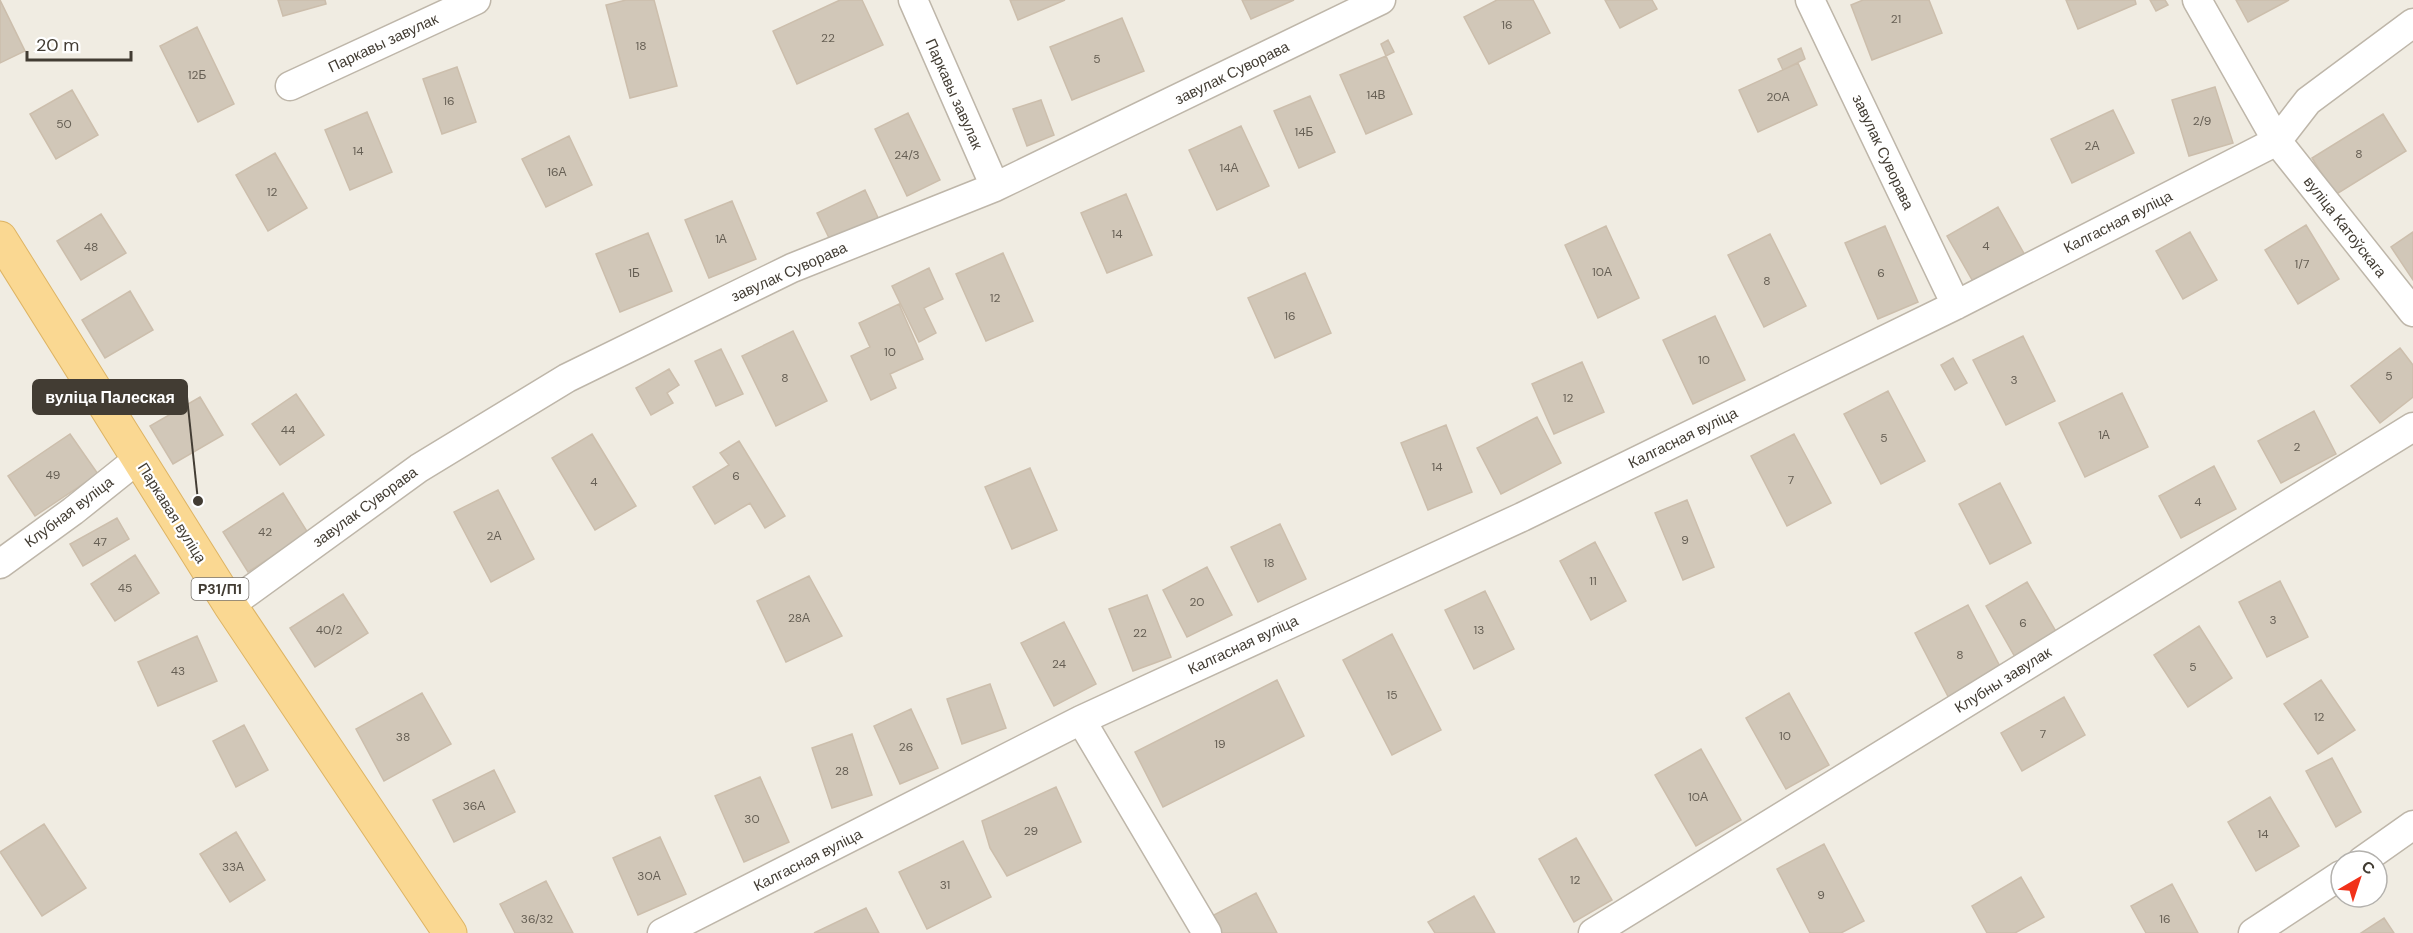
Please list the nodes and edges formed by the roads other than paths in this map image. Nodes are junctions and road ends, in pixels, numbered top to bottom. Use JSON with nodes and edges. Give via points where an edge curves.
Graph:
{"nodes":[{"id":1,"x":476,"y":0,"type":"edge"},
{"id":2,"x":913,"y":0,"type":"edge"},
{"id":3,"x":1382,"y":0,"type":"edge"},
{"id":4,"x":1810,"y":0,"type":"edge"},
{"id":5,"x":2197,"y":0,"type":"edge"},
{"id":6,"x":2413,"y":23,"type":"edge"},
{"id":7,"x":290,"y":86,"type":"dead end"},
{"id":8,"x":2277,"y":141,"type":"junction"},
{"id":9,"x":994,"y":187,"type":"junction"},
{"id":10,"x":0,"y":238,"type":"edge"},
{"id":11,"x":1956,"y":305,"type":"junction"},
{"id":12,"x":2413,"y":312,"type":"edge"},
{"id":13,"x":2413,"y":427,"type":"edge"},
{"id":14,"x":138,"y":459,"type":"junction"},
{"id":15,"x":0,"y":564,"type":"edge"},
{"id":16,"x":230,"y":605,"type":"junction"},
{"id":17,"x":1081,"y":720,"type":"junction"},
{"id":18,"x":2413,"y":825,"type":"edge"},
{"id":19,"x":2379,"y":849,"type":"edge"},
{"id":20,"x":2329,"y":883,"type":"edge"},
{"id":21,"x":450,"y":933,"type":"edge"},
{"id":22,"x":662,"y":933,"type":"edge"},
{"id":23,"x":1207,"y":933,"type":"edge"},
{"id":24,"x":1593,"y":933,"type":"edge"},
{"id":25,"x":2253,"y":933,"type":"edge"}],
"edges":[{"from":1,"to":7,"type":"street","name":"Паркавы завулак"},
{"from":2,"to":9,"type":"street","name":"Паркавы завулак"},
{"from":3,"to":9,"type":"street","name":"завулак Суворава"},
{"from":4,"to":11,"type":"street","name":"завулак Суворава"},
{"from":5,"to":8,"type":"street","name":"вуліца Катоўскага"},
{"from":6,"to":8,"type":"street","via":[[2308,101]]},
{"from":8,"to":11,"type":"street","name":"Калгасная вуліца"},
{"from":8,"to":12,"type":"street","name":"вуліца Катоўскага"},
{"from":9,"to":16,"type":"street","name":"завулак Суворава","via":[[792,268],[567,378],[419,468]]},
{"from":10,"to":14,"type":"main road","name":"Паркавая вуліца","number":"Р31/П1"},
{"from":11,"to":17,"type":"street","name":"Калгасная вуліца","via":[[1522,517]]},
{"from":13,"to":24,"type":"street","name":"Клубны завулак"},
{"from":14,"to":15,"type":"street","name":"Клубная вуліца"},
{"from":14,"to":16,"type":"main road","name":"Паркавая вуліца","number":"Р31/П1"},
{"from":16,"to":21,"type":"main road","name":"Паркавая вуліца","number":"Р31/П1"},
{"from":17,"to":22,"type":"street","name":"Калгасная вуліца"},
{"from":17,"to":23,"type":"street"},
{"from":18,"to":19,"type":"street"},
{"from":20,"to":25,"type":"street"}]}
